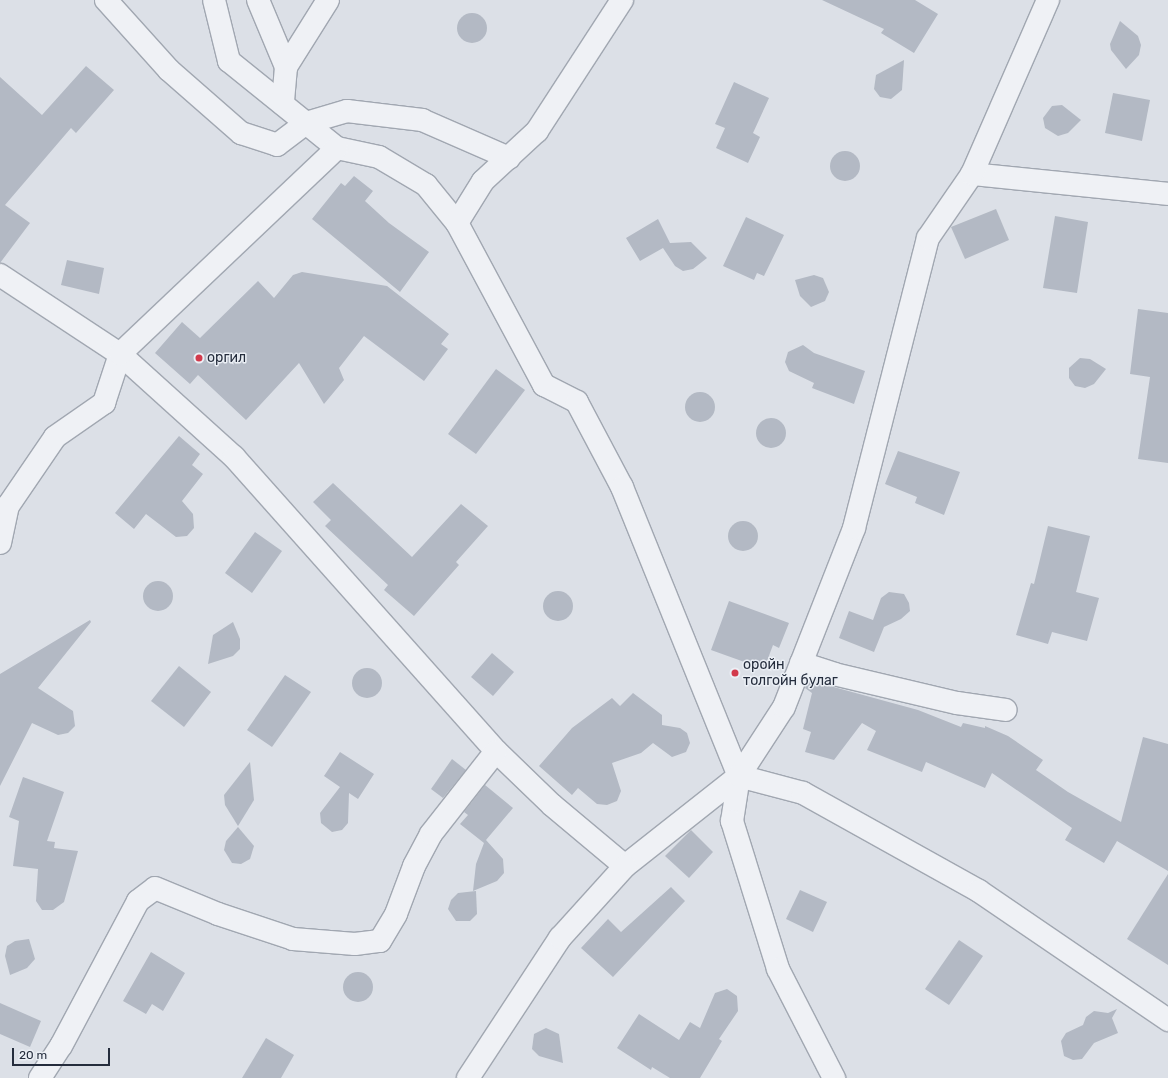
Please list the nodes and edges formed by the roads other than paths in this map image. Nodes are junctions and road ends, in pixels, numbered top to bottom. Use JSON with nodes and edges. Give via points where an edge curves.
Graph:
{"nodes":[{"id":1,"x":106,"y":0,"type":"edge"},
{"id":2,"x":214,"y":0,"type":"edge"},
{"id":3,"x":258,"y":0,"type":"edge"},
{"id":4,"x":328,"y":0,"type":"edge"},
{"id":5,"x":622,"y":0,"type":"edge"},
{"id":6,"x":1048,"y":0,"type":"edge"},
{"id":7,"x":286,"y":66,"type":"junction"},
{"id":8,"x":283,"y":104,"type":"junction"},
{"id":9,"x":306,"y":123,"type":"junction"},
{"id":10,"x":337,"y":148,"type":"junction"},
{"id":11,"x":509,"y":158,"type":"junction"},
{"id":12,"x":972,"y":174,"type":"junction"},
{"id":13,"x":1168,"y":194,"type":"edge"},
{"id":14,"x":457,"y":223,"type":"junction"},
{"id":15,"x":0,"y":275,"type":"edge"},
{"id":16,"x":120,"y":354,"type":"junction"},
{"id":17,"x":0,"y":543,"type":"edge"},
{"id":18,"x":801,"y":663,"type":"junction"},
{"id":19,"x":1006,"y":710,"type":"dead end"},
{"id":20,"x":496,"y":751,"type":"junction"},
{"id":21,"x":739,"y":776,"type":"junction"},
{"id":22,"x":625,"y":866,"type":"junction"},
{"id":23,"x":1168,"y":1020,"type":"edge"},
{"id":24,"x":40,"y":1078,"type":"edge"},
{"id":25,"x":468,"y":1078,"type":"edge"},
{"id":26,"x":834,"y":1078,"type":"edge"}],
"edges":[{"from":1,"to":9,"type":"street","via":[[169,70],[241,133],[277,145]]},
{"from":2,"to":8,"type":"street","via":[[229,61]]},
{"from":3,"to":7,"type":"street"},
{"from":4,"to":7,"type":"street"},
{"from":5,"to":11,"type":"street","via":[[537,132]]},
{"from":6,"to":12,"type":"street"},
{"from":7,"to":8,"type":"street"},
{"from":8,"to":9,"type":"street"},
{"from":9,"to":10,"type":"street"},
{"from":9,"to":11,"type":"street","via":[[347,111],[422,120]]},
{"from":10,"to":14,"type":"street","via":[[379,157],[426,184]]},
{"from":10,"to":16,"type":"street"},
{"from":11,"to":14,"type":"street","via":[[483,182]]},
{"from":12,"to":13,"type":"street"},
{"from":12,"to":18,"type":"street","via":[[928,238],[854,528]]},
{"from":14,"to":21,"type":"street","via":[[544,385],[577,402],[622,486]]},
{"from":15,"to":16,"type":"street"},
{"from":16,"to":17,"type":"street","via":[[104,403],[55,437],[8,506]]},
{"from":16,"to":20,"type":"street","via":[[234,457]]},
{"from":18,"to":19,"type":"street","via":[[834,674],[958,703]]},
{"from":18,"to":21,"type":"street","via":[[784,707]]},
{"from":20,"to":22,"type":"street","via":[[552,805]]},
{"from":20,"to":24,"type":"street","via":[[431,834],[414,866],[396,914],[380,941],[355,944],[293,939],[218,914],[154,888],[138,901],[61,1046]]},
{"from":21,"to":22,"type":"street"},
{"from":21,"to":23,"type":"street","via":[[803,793],[979,892]]},
{"from":21,"to":26,"type":"street","via":[[732,821],[778,969]]},
{"from":22,"to":25,"type":"street","via":[[560,938]]}]}
